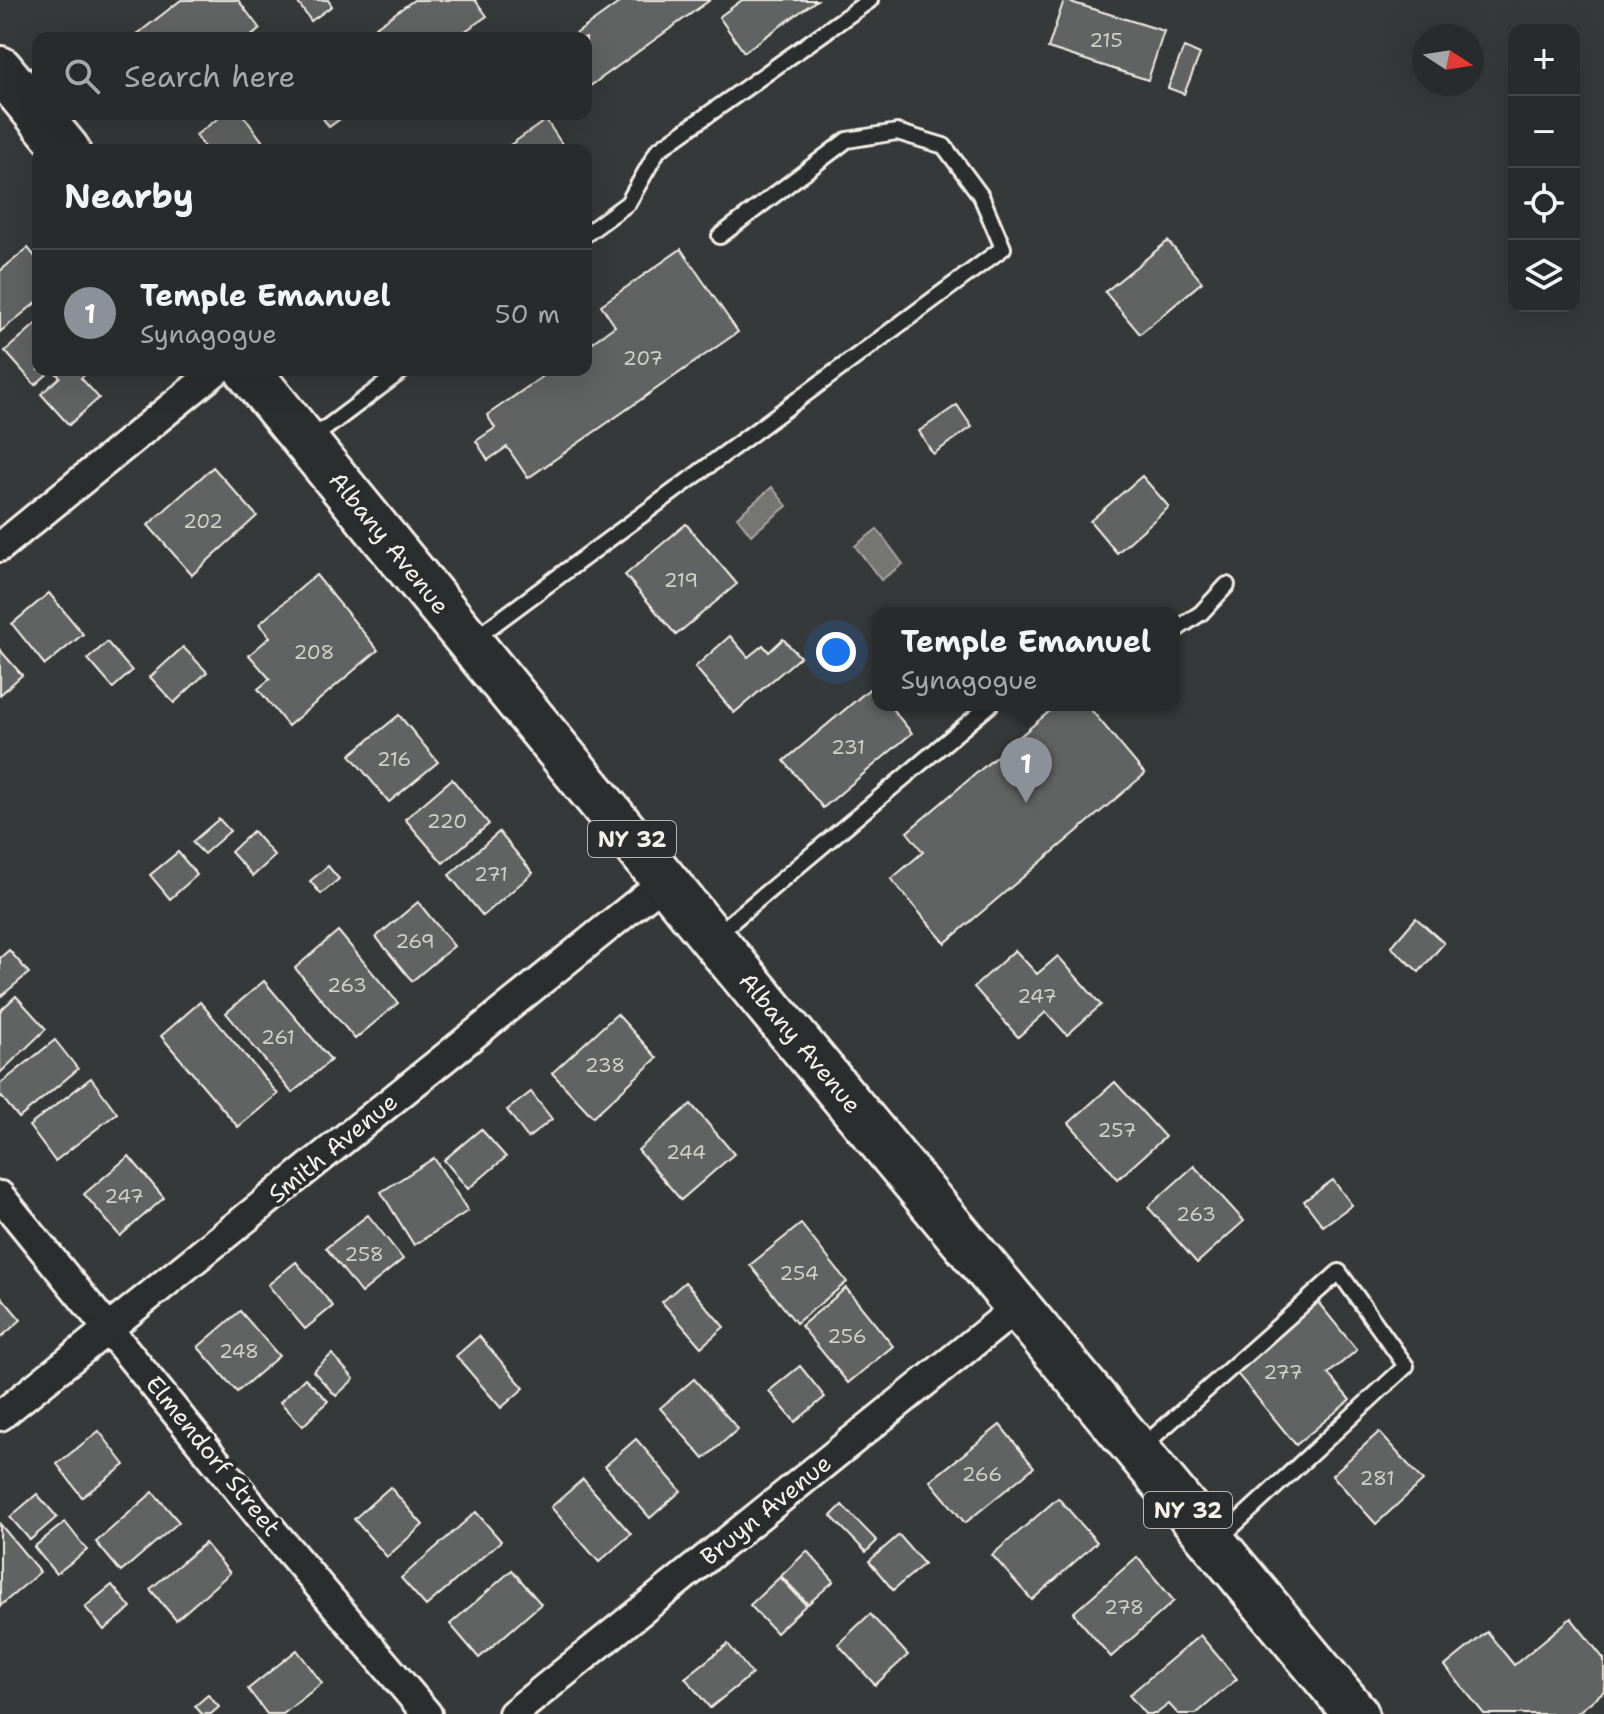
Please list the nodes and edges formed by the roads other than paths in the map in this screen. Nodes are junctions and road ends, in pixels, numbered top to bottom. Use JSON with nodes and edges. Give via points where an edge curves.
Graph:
{"nodes":[{"id":1,"x":870,"y":0,"type":"edge"},
{"id":2,"x":0,"y":69,"type":"edge"},
{"id":3,"x":32,"y":108,"type":"edge"},
{"id":4,"x":42,"y":120,"type":"edge"},
{"id":5,"x":62,"y":144,"type":"edge"},
{"id":6,"x":592,"y":230,"type":"edge"},
{"id":7,"x":720,"y":236,"type":"dead end"},
{"id":8,"x":210,"y":376,"type":"edge"},
{"id":9,"x":252,"y":376,"type":"edge"},
{"id":10,"x":395,"y":376,"type":"edge"},
{"id":11,"x":306,"y":442,"type":"junction"},
{"id":12,"x":0,"y":547,"type":"edge"},
{"id":13,"x":1227,"y":585,"type":"dead end"},
{"id":14,"x":1180,"y":627,"type":"edge"},
{"id":15,"x":470,"y":641,"type":"junction"},
{"id":16,"x":983,"y":711,"type":"edge"},
{"id":17,"x":666,"y":880,"type":"junction"},
{"id":18,"x":712,"y":938,"type":"junction"},
{"id":19,"x":0,"y":1196,"type":"edge"},
{"id":20,"x":1019,"y":1306,"type":"junction"},
{"id":21,"x":109,"y":1328,"type":"junction"},
{"id":22,"x":0,"y":1416,"type":"edge"},
{"id":23,"x":1139,"y":1450,"type":"junction"},
{"id":24,"x":1215,"y":1543,"type":"junction"},
{"id":25,"x":427,"y":1714,"type":"edge"},
{"id":26,"x":513,"y":1714,"type":"edge"},
{"id":27,"x":1356,"y":1714,"type":"edge"}],
"edges":[{"from":1,"to":6,"type":"lane","via":[[658,150],[628,203]]},
{"from":2,"to":3,"type":"main road"},
{"from":4,"to":5,"type":"main road"},
{"from":7,"to":15,"type":"lane","via":[[847,140],[897,132],[944,146],[981,196],[1003,248]]},
{"from":8,"to":12,"type":"street"},
{"from":9,"to":11,"type":"main road","name":"Albany Avenue","number":"NY 32"},
{"from":10,"to":11,"type":"lane"},
{"from":11,"to":15,"type":"main road","name":"Albany Avenue","number":"NY 32"},
{"from":13,"to":14,"type":"lane"},
{"from":15,"to":17,"type":"main road","name":"Albany Avenue","number":"NY 32"},
{"from":16,"to":18,"type":"lane"},
{"from":17,"to":18,"type":"main road","name":"Albany Avenue","number":"NY 32"},
{"from":17,"to":21,"type":"street","name":"Smith Avenue"},
{"from":18,"to":20,"type":"main road","name":"Albany Avenue","number":"NY 32"},
{"from":19,"to":21,"type":"street","name":"Elmendorf Street"},
{"from":20,"to":23,"type":"main road","name":"Albany Avenue","number":"NY 32"},
{"from":20,"to":26,"type":"street","name":"Bruyn Avenue"},
{"from":21,"to":22,"type":"street","name":"Smith Avenue"},
{"from":21,"to":25,"type":"street","name":"Elmendorf Street"},
{"from":23,"to":24,"type":"main road","name":"Albany Avenue","number":"NY 32"},
{"from":23,"to":24,"type":"lane","via":[[1339,1272],[1406,1366]]},
{"from":24,"to":27,"type":"main road","name":"Albany Avenue","number":"NY 32"}]}
